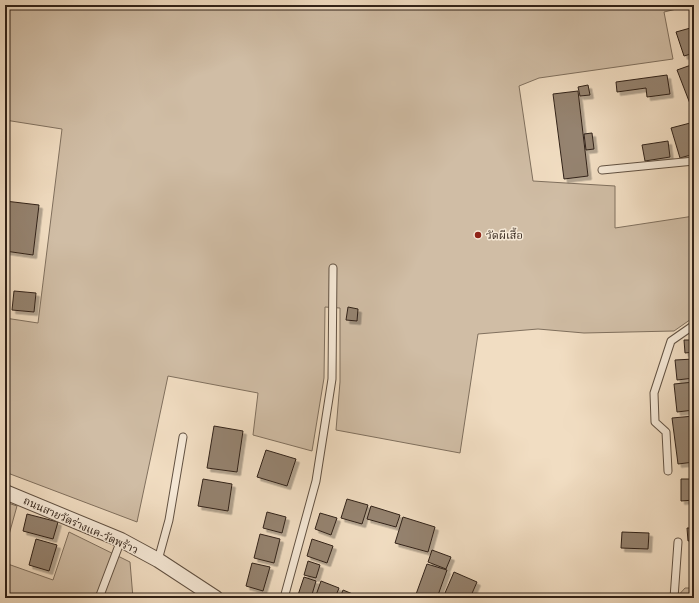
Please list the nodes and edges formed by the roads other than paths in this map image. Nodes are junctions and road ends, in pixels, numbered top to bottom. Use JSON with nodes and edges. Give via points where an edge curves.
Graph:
{"nodes":[{"id":1,"x":694,"y":161,"type":"edge"},
{"id":2,"x":602,"y":170,"type":"dead end"},
{"id":3,"x":333,"y":268,"type":"dead end"},
{"id":4,"x":694,"y":325,"type":"edge"},
{"id":5,"x":183,"y":438,"type":"dead end"},
{"id":6,"x":668,"y":471,"type":"dead end"},
{"id":7,"x":5,"y":492,"type":"edge"},
{"id":8,"x":121,"y":540,"type":"junction"},
{"id":9,"x":678,"y":542,"type":"dead end"},
{"id":10,"x":158,"y":560,"type":"junction"},
{"id":11,"x":100,"y":598,"type":"edge"},
{"id":12,"x":216,"y":598,"type":"edge"},
{"id":13,"x":284,"y":598,"type":"edge"},
{"id":14,"x":674,"y":598,"type":"edge"}],
"edges":[{"from":1,"to":2,"type":"lane"},
{"from":3,"to":13,"type":"lane","via":[[332,380],[316,480]]},
{"from":4,"to":6,"type":"lane","via":[[671,341],[654,393],[655,422],[666,432]]},
{"from":5,"to":10,"type":"lane","via":[[169,520]]},
{"from":7,"to":8,"type":"street","name":"ถนนสายวัดร่างแค-วัดพร้าว"},
{"from":8,"to":10,"type":"street","name":"ถนนสายวัดร่างแค-วัดพร้าว"},
{"from":8,"to":11,"type":"lane"},
{"from":9,"to":14,"type":"lane"},
{"from":10,"to":12,"type":"street","name":"ถนนสายวัดร่างแค-วัดพร้าว"}]}
